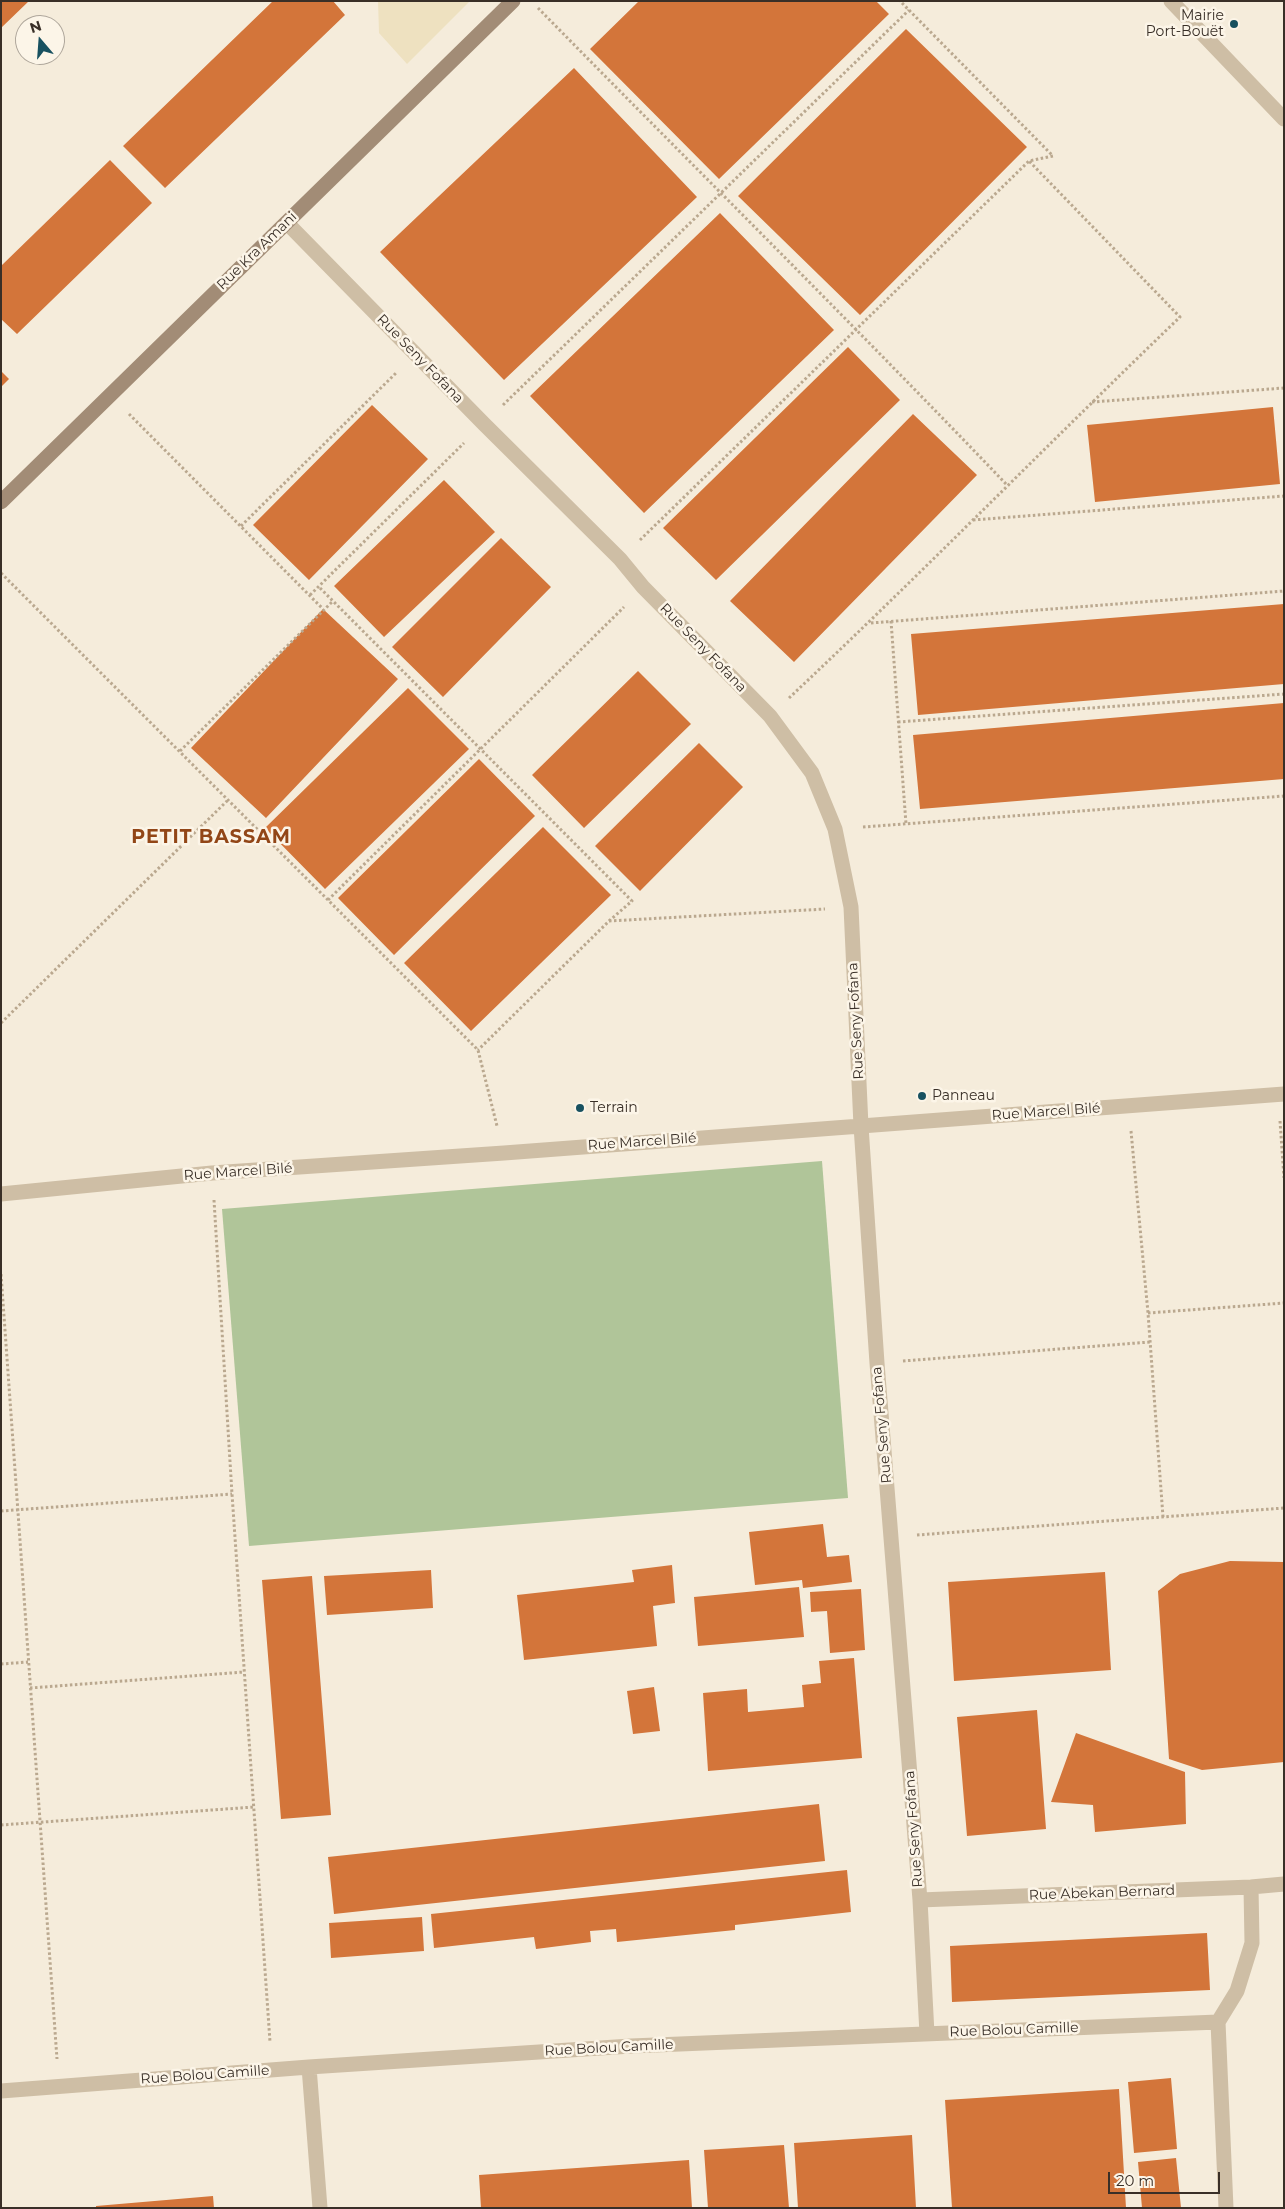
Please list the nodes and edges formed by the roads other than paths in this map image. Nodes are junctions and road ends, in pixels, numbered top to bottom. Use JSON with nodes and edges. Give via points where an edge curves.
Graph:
{"nodes":[{"id":1,"x":513,"y":1,"type":"edge"},
{"id":2,"x":1170,"y":1,"type":"edge"},
{"id":3,"x":1284,"y":119,"type":"edge"},
{"id":4,"x":286,"y":223,"type":"junction"},
{"id":5,"x":1,"y":502,"type":"edge"},
{"id":6,"x":1281,"y":1094,"type":"edge"},
{"id":7,"x":861,"y":1126,"type":"junction"},
{"id":8,"x":1,"y":1194,"type":"edge"},
{"id":9,"x":1284,"y":1884,"type":"edge"},
{"id":10,"x":1251,"y":1887,"type":"junction"},
{"id":11,"x":920,"y":1900,"type":"junction"},
{"id":12,"x":1218,"y":2022,"type":"junction"},
{"id":13,"x":927,"y":2034,"type":"junction"},
{"id":14,"x":309,"y":2067,"type":"junction"},
{"id":15,"x":1,"y":2091,"type":"edge"},
{"id":16,"x":320,"y":2208,"type":"edge"},
{"id":17,"x":1226,"y":2208,"type":"edge"}],
"edges":[{"from":1,"to":4,"type":"street","name":"Rue Kra Amani"},
{"from":2,"to":3,"type":"street"},
{"from":4,"to":5,"type":"street","name":"Rue Kra Amani"},
{"from":4,"to":7,"type":"street","name":"Rue Seny Fofana","via":[[620,559],[643,587],[770,716],[812,773],[835,829],[851,907]]},
{"from":6,"to":7,"type":"street","name":"Rue Marcel Bilé"},
{"from":7,"to":8,"type":"street","name":"Rue Marcel Bilé","via":[[212,1173]]},
{"from":7,"to":11,"type":"street","name":"Rue Seny Fofana"},
{"from":9,"to":10,"type":"street","name":"Rue Abekan Bernard"},
{"from":10,"to":11,"type":"street","name":"Rue Abekan Bernard"},
{"from":10,"to":12,"type":"street","via":[[1252,1943],[1236,1991]]},
{"from":11,"to":13,"type":"street","name":"Rue Seny Fofana"},
{"from":12,"to":13,"type":"street","name":"Rue Bolou Camille"},
{"from":12,"to":17,"type":"street"},
{"from":13,"to":14,"type":"street","name":"Rue Bolou Camille","via":[[632,2046]]},
{"from":14,"to":15,"type":"street","name":"Rue Bolou Camille"},
{"from":14,"to":16,"type":"street"}]}
